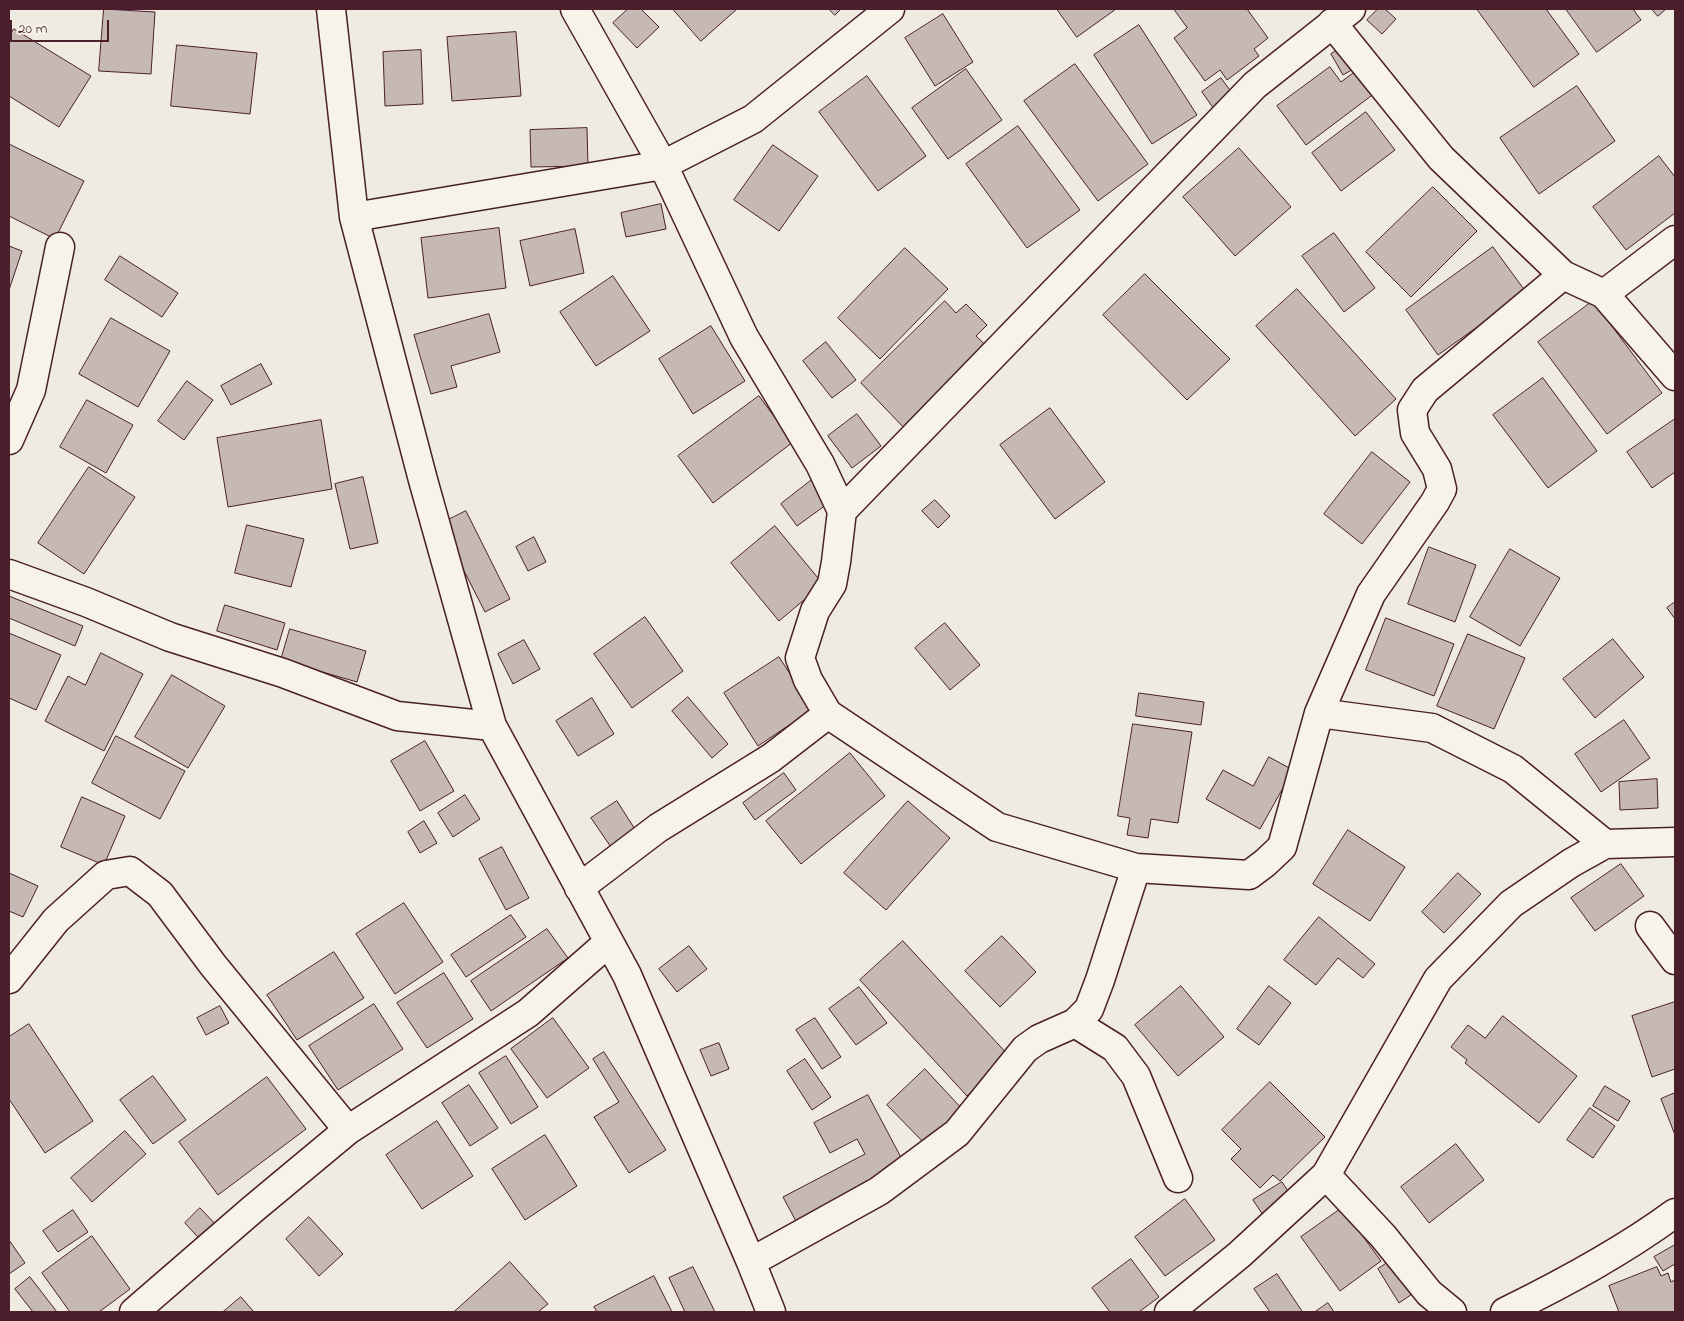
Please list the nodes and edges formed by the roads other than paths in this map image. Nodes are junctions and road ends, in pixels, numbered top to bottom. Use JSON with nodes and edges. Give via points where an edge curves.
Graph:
{"nodes":[{"id":1,"x":331,"y":9,"type":"edge"},
{"id":2,"x":576,"y":9,"type":"edge"},
{"id":3,"x":890,"y":9,"type":"edge"},
{"id":4,"x":1341,"y":16,"type":"edge"},
{"id":5,"x":663,"y":165,"type":"junction"},
{"id":6,"x":354,"y":218,"type":"junction"},
{"id":7,"x":1675,"y":240,"type":"edge"},
{"id":8,"x":60,"y":247,"type":"dead end"},
{"id":9,"x":1563,"y":275,"type":"junction"},
{"id":10,"x":1604,"y":294,"type":"junction"},
{"id":11,"x":1675,"y":376,"type":"edge"},
{"id":12,"x":9,"y":440,"type":"edge"},
{"id":13,"x":842,"y":511,"type":"junction"},
{"id":14,"x":9,"y":574,"type":"edge"},
{"id":15,"x":1319,"y":713,"type":"junction"},
{"id":16,"x":828,"y":714,"type":"junction"},
{"id":17,"x":492,"y":726,"type":"junction"},
{"id":18,"x":1675,"y":842,"type":"edge"},
{"id":19,"x":1605,"y":844,"type":"junction"},
{"id":20,"x":1136,"y":868,"type":"junction"},
{"id":21,"x":579,"y":888,"type":"junction"},
{"id":22,"x":1650,"y":926,"type":"dead end"},
{"id":23,"x":609,"y":942,"type":"junction"},
{"id":24,"x":1675,"y":960,"type":"edge"},
{"id":25,"x":9,"y":979,"type":"edge"},
{"id":26,"x":1075,"y":1023,"type":"junction"},
{"id":27,"x":348,"y":1130,"type":"junction"},
{"id":28,"x":1326,"y":1175,"type":"junction"},
{"id":29,"x":1178,"y":1178,"type":"dead end"},
{"id":30,"x":1675,"y":1213,"type":"edge"},
{"id":31,"x":751,"y":1262,"type":"junction"},
{"id":32,"x":134,"y":1312,"type":"edge"},
{"id":33,"x":771,"y":1312,"type":"edge"},
{"id":34,"x":1169,"y":1312,"type":"edge"},
{"id":35,"x":1452,"y":1312,"type":"edge"},
{"id":36,"x":1504,"y":1312,"type":"edge"}],
"edges":[{"from":1,"to":6,"type":"street"},
{"from":2,"to":5,"type":"street"},
{"from":3,"to":5,"type":"street","via":[[753,119]]},
{"from":4,"to":9,"type":"street","via":[[1441,158]]},
{"from":4,"to":13,"type":"street","via":[[1255,85]]},
{"from":5,"to":6,"type":"street"},
{"from":5,"to":13,"type":"street","via":[[744,337],[820,464]]},
{"from":6,"to":17,"type":"street"},
{"from":7,"to":10,"type":"street"},
{"from":8,"to":12,"type":"street","via":[[30,390]]},
{"from":9,"to":10,"type":"street"},
{"from":9,"to":15,"type":"street","via":[[1425,390],[1412,410],[1414,433],[1437,468],[1442,489],[1370,594]]},
{"from":10,"to":11,"type":"street"},
{"from":13,"to":16,"type":"street","via":[[832,584],[815,611],[800,658],[808,680]]},
{"from":14,"to":17,"type":"street","via":[[170,637],[283,672],[397,716]]},
{"from":15,"to":19,"type":"street","via":[[1432,728],[1513,769]]},
{"from":15,"to":20,"type":"street","via":[[1282,847],[1265,864],[1249,875]]},
{"from":16,"to":20,"type":"street","via":[[997,826]]},
{"from":16,"to":21,"type":"street","via":[[770,758],[658,828]]},
{"from":17,"to":21,"type":"street"},
{"from":18,"to":19,"type":"street"},
{"from":19,"to":28,"type":"street","via":[[1511,904],[1438,979]]},
{"from":20,"to":26,"type":"street","via":[[1089,1008]]},
{"from":21,"to":23,"type":"street"},
{"from":22,"to":24,"type":"street"},
{"from":23,"to":27,"type":"street","via":[[528,1013]]},
{"from":23,"to":31,"type":"street","via":[[627,975]]},
{"from":25,"to":27,"type":"street","via":[[56,920],[106,875],[130,871],[160,894],[213,965]]},
{"from":26,"to":29,"type":"street","via":[[1115,1048],[1136,1076]]},
{"from":26,"to":31,"type":"street","via":[[1039,1038],[1025,1050],[957,1133],[879,1191]]},
{"from":27,"to":32,"type":"street"},
{"from":28,"to":34,"type":"street","via":[[1239,1255]]},
{"from":28,"to":35,"type":"street","via":[[1383,1236],[1429,1294]]},
{"from":30,"to":36,"type":"street","via":[[1647,1234],[1570,1280]]},
{"from":31,"to":33,"type":"street"}]}
